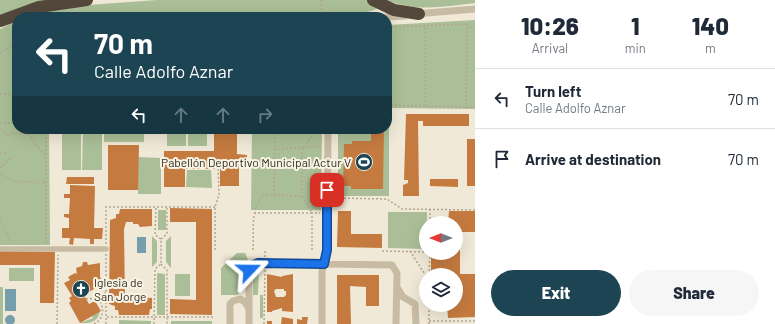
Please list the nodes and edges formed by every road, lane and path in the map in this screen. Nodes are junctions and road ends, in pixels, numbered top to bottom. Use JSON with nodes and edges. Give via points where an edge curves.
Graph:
{"nodes":[{"id":1,"x":87,"y":0,"type":"edge"},
{"id":2,"x":321,"y":0,"type":"edge"},
{"id":3,"x":373,"y":0,"type":"edge"},
{"id":4,"x":475,"y":9,"type":"edge"},
{"id":5,"x":25,"y":12,"type":"edge"},
{"id":6,"x":322,"y":12,"type":"edge"},
{"id":7,"x":419,"y":14,"type":"junction"},
{"id":8,"x":12,"y":17,"type":"edge"},
{"id":9,"x":392,"y":17,"type":"edge"},
{"id":10,"x":0,"y":21,"type":"edge"},
{"id":11,"x":425,"y":25,"type":"junction"},
{"id":12,"x":392,"y":27,"type":"edge"},
{"id":13,"x":467,"y":27,"type":"junction"},
{"id":14,"x":475,"y":27,"type":"edge"},
{"id":15,"x":12,"y":46,"type":"edge"},
{"id":16,"x":0,"y":53,"type":"edge"},
{"id":17,"x":0,"y":94,"type":"edge"},
{"id":18,"x":12,"y":94,"type":"edge"},
{"id":19,"x":392,"y":105,"type":"edge"},
{"id":20,"x":425,"y":106,"type":"junction"},
{"id":21,"x":466,"y":106,"type":"junction"},
{"id":22,"x":475,"y":107,"type":"edge"},
{"id":23,"x":0,"y":123,"type":"edge"},
{"id":24,"x":12,"y":123,"type":"edge"},
{"id":25,"x":0,"y":128,"type":"edge"},
{"id":26,"x":12,"y":134,"type":"edge"},
{"id":27,"x":28,"y":134,"type":"edge"},
{"id":28,"x":36,"y":134,"type":"edge"},
{"id":29,"x":46,"y":134,"type":"edge"},
{"id":30,"x":275,"y":134,"type":"edge"},
{"id":31,"x":312,"y":134,"type":"edge"},
{"id":32,"x":328,"y":134,"type":"edge"},
{"id":33,"x":32,"y":139,"type":"junction"},
{"id":34,"x":321,"y":146,"type":"dead end"},
{"id":35,"x":302,"y":148,"type":"junction"},
{"id":36,"x":274,"y":149,"type":"junction"},
{"id":37,"x":8,"y":152,"type":"dead end"},
{"id":38,"x":0,"y":154,"type":"edge"},
{"id":39,"x":11,"y":158,"type":"dead end"},
{"id":40,"x":46,"y":158,"type":"junction"},
{"id":41,"x":218,"y":162,"type":"dead end"},
{"id":42,"x":0,"y":168,"type":"edge"},
{"id":43,"x":0,"y":174,"type":"edge"},
{"id":44,"x":46,"y":183,"type":"junction"},
{"id":45,"x":274,"y":195,"type":"junction"},
{"id":46,"x":302,"y":196,"type":"junction"},
{"id":47,"x":336,"y":198,"type":"dead end"},
{"id":48,"x":156,"y":207,"type":"junction"},
{"id":49,"x":167,"y":207,"type":"junction"},
{"id":50,"x":215,"y":207,"type":"junction"},
{"id":51,"x":430,"y":209,"type":"junction"},
{"id":52,"x":475,"y":210,"type":"edge"},
{"id":53,"x":254,"y":213,"type":"junction"},
{"id":54,"x":312,"y":214,"type":"junction"},
{"id":55,"x":322,"y":214,"type":"dead end"},
{"id":56,"x":430,"y":216,"type":"edge"},
{"id":57,"x":0,"y":217,"type":"edge"},
{"id":58,"x":161,"y":239,"type":"junction"},
{"id":59,"x":0,"y":249,"type":"edge"},
{"id":60,"x":14,"y":249,"type":"junction"},
{"id":61,"x":46,"y":249,"type":"junction"},
{"id":62,"x":58,"y":249,"type":"junction"},
{"id":63,"x":106,"y":249,"type":"junction"},
{"id":64,"x":215,"y":250,"type":"dead end"},
{"id":65,"x":254,"y":250,"type":"dead end"},
{"id":66,"x":265,"y":250,"type":"dead end"},
{"id":67,"x":312,"y":250,"type":"dead end"},
{"id":68,"x":382,"y":251,"type":"dead end"},
{"id":69,"x":410,"y":252,"type":"junction"},
{"id":70,"x":419,"y":252,"type":"edge"},
{"id":71,"x":265,"y":259,"type":"dead end"},
{"id":72,"x":160,"y":264,"type":"junction"},
{"id":73,"x":324,"y":264,"type":"junction"},
{"id":74,"x":265,"y":268,"type":"dead end"},
{"id":75,"x":421,"y":268,"type":"edge"},
{"id":76,"x":249,"y":287,"type":"junction"},
{"id":77,"x":396,"y":287,"type":"junction"},
{"id":78,"x":106,"y":293,"type":"junction"},
{"id":79,"x":98,"y":298,"type":"junction"},
{"id":80,"x":86,"y":299,"type":"dead end"},
{"id":81,"x":240,"y":299,"type":"junction"},
{"id":82,"x":408,"y":300,"type":"junction"},
{"id":83,"x":249,"y":309,"type":"junction"},
{"id":84,"x":396,"y":312,"type":"junction"},
{"id":85,"x":429,"y":312,"type":"edge"},
{"id":86,"x":106,"y":317,"type":"junction"},
{"id":87,"x":154,"y":317,"type":"junction"},
{"id":88,"x":215,"y":317,"type":"dead end"},
{"id":89,"x":167,"y":318,"type":"junction"},
{"id":90,"x":429,"y":320,"type":"junction"},
{"id":91,"x":475,"y":320,"type":"edge"},
{"id":92,"x":57,"y":324,"type":"edge"},
{"id":93,"x":94,"y":324,"type":"edge"},
{"id":94,"x":106,"y":324,"type":"edge"},
{"id":95,"x":154,"y":324,"type":"edge"},
{"id":96,"x":167,"y":324,"type":"edge"},
{"id":97,"x":230,"y":324,"type":"edge"},
{"id":98,"x":249,"y":324,"type":"edge"},
{"id":99,"x":264,"y":324,"type":"edge"},
{"id":100,"x":322,"y":324,"type":"edge"},
{"id":101,"x":396,"y":324,"type":"edge"},
{"id":102,"x":416,"y":324,"type":"edge"},
{"id":103,"x":429,"y":324,"type":"edge"}],
"edges":[{"from":1,"to":5,"type":"highway","via":[[39,7]]},
{"from":2,"to":6,"type":"path"},
{"from":3,"to":7,"type":"highway","via":[[394,10]]},
{"from":4,"to":7,"type":"street"},
{"from":7,"to":9,"type":"street"},
{"from":8,"to":10,"type":"highway"},
{"from":11,"to":12,"type":"path"},
{"from":11,"to":13,"type":"path","via":[[467,24]]},
{"from":11,"to":20,"type":"path"},
{"from":13,"to":14,"type":"path"},
{"from":13,"to":21,"type":"path"},
{"from":15,"to":16,"type":"path"},
{"from":17,"to":18,"type":"path"},
{"from":19,"to":20,"type":"path"},
{"from":20,"to":21,"type":"path"},
{"from":21,"to":22,"type":"path"},
{"from":23,"to":24,"type":"path"},
{"from":25,"to":26,"type":"path","via":[[8,136]]},
{"from":27,"to":33,"type":"path"},
{"from":28,"to":33,"type":"path"},
{"from":29,"to":40,"type":"path"},
{"from":30,"to":36,"type":"path"},
{"from":31,"to":35,"type":"path"},
{"from":32,"to":73,"type":"street","via":[[327,250]]},
{"from":33,"to":40,"type":"path"},
{"from":34,"to":35,"type":"path"},
{"from":35,"to":36,"type":"path"},
{"from":35,"to":46,"type":"path"},
{"from":36,"to":45,"type":"path"},
{"from":37,"to":38,"type":"path"},
{"from":39,"to":42,"type":"path"},
{"from":40,"to":44,"type":"path"},
{"from":41,"to":50,"type":"path","via":[[219,195]]},
{"from":43,"to":44,"type":"path","via":[[14,181]]},
{"from":44,"to":61,"type":"path"},
{"from":45,"to":46,"type":"path"},
{"from":45,"to":53,"type":"path","via":[[263,195],[256,204]]},
{"from":46,"to":54,"type":"path"},
{"from":47,"to":51,"type":"path","via":[[387,199],[402,209]]},
{"from":48,"to":49,"type":"path"},
{"from":48,"to":58,"type":"path","via":[[155,234]]},
{"from":48,"to":63,"type":"path","via":[[106,207]]},
{"from":49,"to":50,"type":"path"},
{"from":49,"to":58,"type":"path","via":[[167,234]]},
{"from":50,"to":64,"type":"path"},
{"from":51,"to":52,"type":"path"},
{"from":51,"to":56,"type":"path"},
{"from":53,"to":54,"type":"path"},
{"from":53,"to":65,"type":"path"},
{"from":54,"to":55,"type":"path"},
{"from":54,"to":67,"type":"path"},
{"from":57,"to":60,"type":"path"},
{"from":58,"to":72,"type":"path"},
{"from":59,"to":60,"type":"street"},
{"from":60,"to":61,"type":"street"},
{"from":61,"to":62,"type":"street"},
{"from":62,"to":63,"type":"street"},
{"from":62,"to":92,"type":"path"},
{"from":63,"to":78,"type":"path"},
{"from":66,"to":71,"type":"path"},
{"from":68,"to":69,"type":"path"},
{"from":69,"to":70,"type":"path"},
{"from":69,"to":75,"type":"path"},
{"from":72,"to":87,"type":"path","via":[[155,269]]},
{"from":72,"to":89,"type":"path","via":[[167,270]]},
{"from":73,"to":76,"type":"street","via":[[255,263],[249,270]]},
{"from":73,"to":77,"type":"street","via":[[392,265],[396,269]]},
{"from":73,"to":100,"type":"street"},
{"from":74,"to":99,"type":"path"},
{"from":76,"to":81,"type":"street"},
{"from":76,"to":83,"type":"street"},
{"from":77,"to":82,"type":"street"},
{"from":77,"to":84,"type":"street"},
{"from":78,"to":79,"type":"path"},
{"from":78,"to":86,"type":"path"},
{"from":79,"to":80,"type":"path"},
{"from":79,"to":93,"type":"path","via":[[102,314]]},
{"from":81,"to":83,"type":"street"},
{"from":81,"to":97,"type":"street","via":[[231,302]]},
{"from":82,"to":84,"type":"street","via":[[399,306]]},
{"from":82,"to":102,"type":"street","via":[[416,306]]},
{"from":83,"to":98,"type":"street"},
{"from":84,"to":101,"type":"street"},
{"from":85,"to":90,"type":"path"},
{"from":86,"to":87,"type":"path"},
{"from":86,"to":94,"type":"path"},
{"from":87,"to":89,"type":"path"},
{"from":87,"to":95,"type":"path"},
{"from":88,"to":89,"type":"path"},
{"from":89,"to":96,"type":"path"},
{"from":90,"to":91,"type":"path"},
{"from":90,"to":103,"type":"path"}]}
